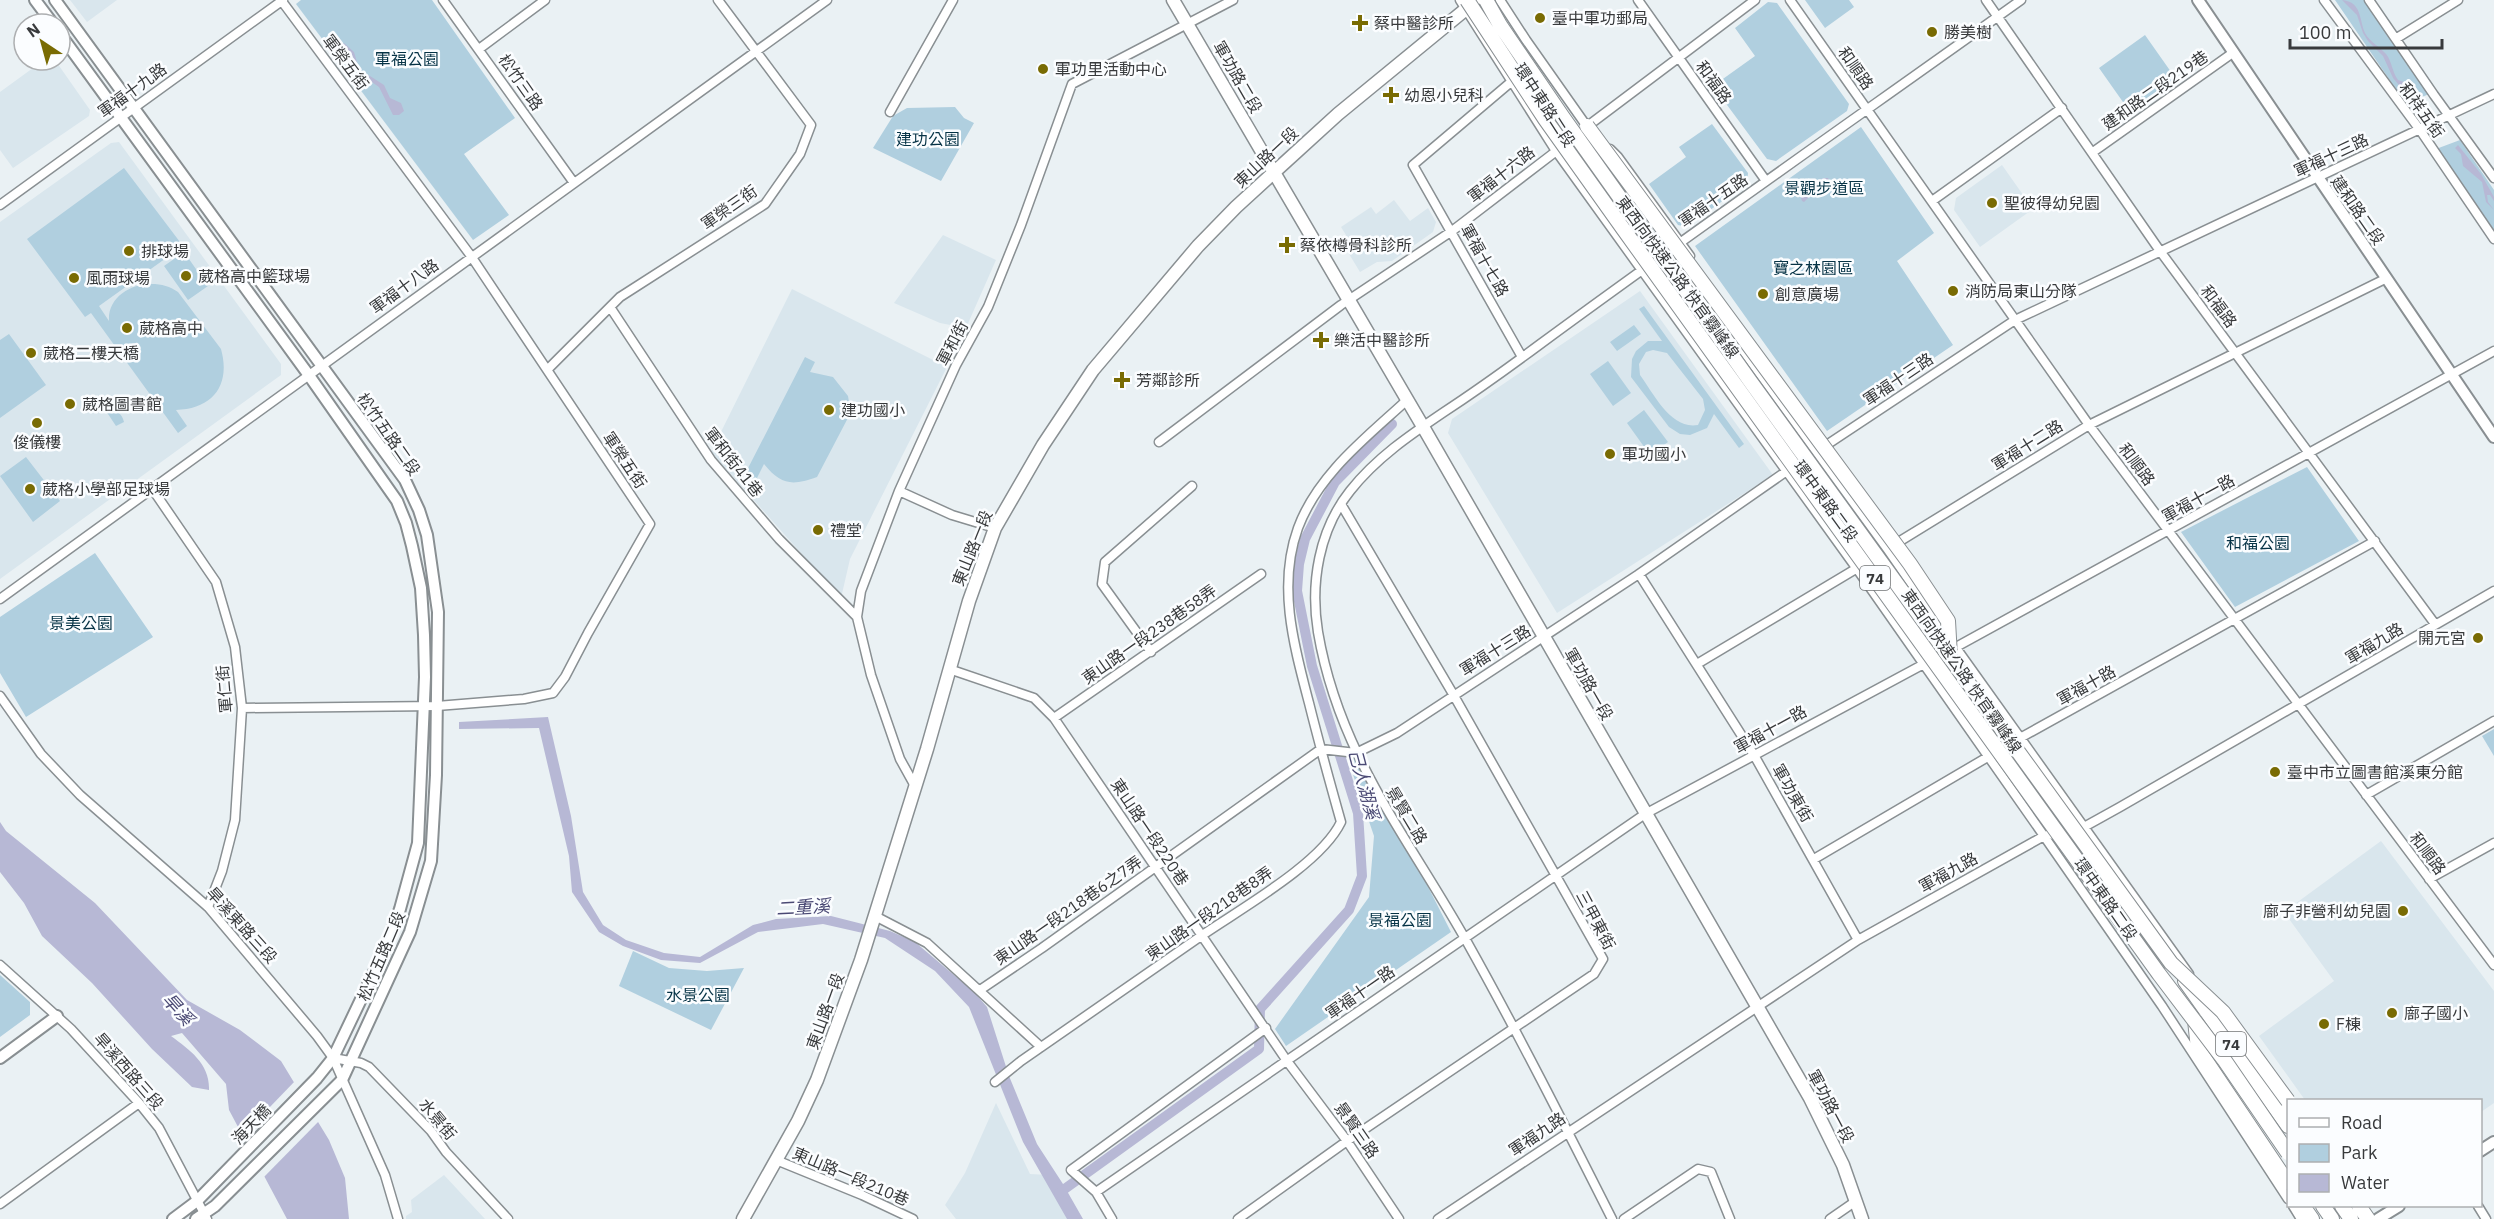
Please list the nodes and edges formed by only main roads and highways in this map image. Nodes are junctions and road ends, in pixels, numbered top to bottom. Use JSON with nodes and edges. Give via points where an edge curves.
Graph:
{"nodes":[{"id":1,"x":1173,"y":0,"type":"edge"},
{"id":2,"x":1486,"y":0,"type":"edge"},
{"id":3,"x":1468,"y":4,"type":"edge"},
{"id":4,"x":1587,"y":126,"type":"road end"},
{"id":5,"x":1274,"y":172,"type":"junction"},
{"id":6,"x":1953,"y":652,"type":"junction"},
{"id":7,"x":2171,"y":963,"type":"junction"},
{"id":8,"x":2195,"y":1020,"type":"junction"},
{"id":9,"x":2288,"y":1099,"type":"edge"},
{"id":10,"x":2287,"y":1123,"type":"edge"},
{"id":11,"x":2287,"y":1150,"type":"edge"},
{"id":12,"x":2287,"y":1180,"type":"edge"},
{"id":13,"x":2343,"y":1207,"type":"edge"},
{"id":14,"x":743,"y":1219,"type":"edge"},
{"id":15,"x":1862,"y":1219,"type":"edge"},
{"id":16,"x":2352,"y":1219,"type":"edge"}],
"edges":[{"from":1,"to":5,"type":"main road","name":"軍功路二段"},
{"from":2,"to":6,"type":"highway","name":"東西向快速公路 快官霧峰線","number":"74","bridge":true,"via":[[1569,126]]},
{"from":3,"to":5,"type":"main road","name":"東山路一段"},
{"from":3,"to":8,"type":"highway","name":"東西向快速公路 快官霧峰線","number":"74","bridge":true,"via":[[1624,230]]},
{"from":4,"to":6,"type":"highway","number":"74","bridge":true,"via":[[1910,564],[1948,621]]},
{"from":5,"to":14,"type":"main road","name":"東山路一段","via":[[1194,250],[1093,370],[995,528],[969,601],[861,960],[817,1080]]},
{"from":5,"to":15,"type":"main road","name":"軍功路一段","via":[[1826,1130]]},
{"from":6,"to":7,"type":"highway","name":"東西向快速公路 快官霧峰線","number":"74","bridge":true},
{"from":7,"to":9,"type":"highway","bridge":true,"via":[[2223,1012]]},
{"from":7,"to":10,"type":"highway","name":"東西向快速公路 快官霧峰線","number":"74","bridge":true},
{"from":8,"to":11,"type":"highway","name":"東西向快速公路 快官霧峰線","number":"74","bridge":true},
{"from":8,"to":12,"type":"highway","via":[[2198,1049]]},
{"from":13,"to":16,"type":"highway"}]}
